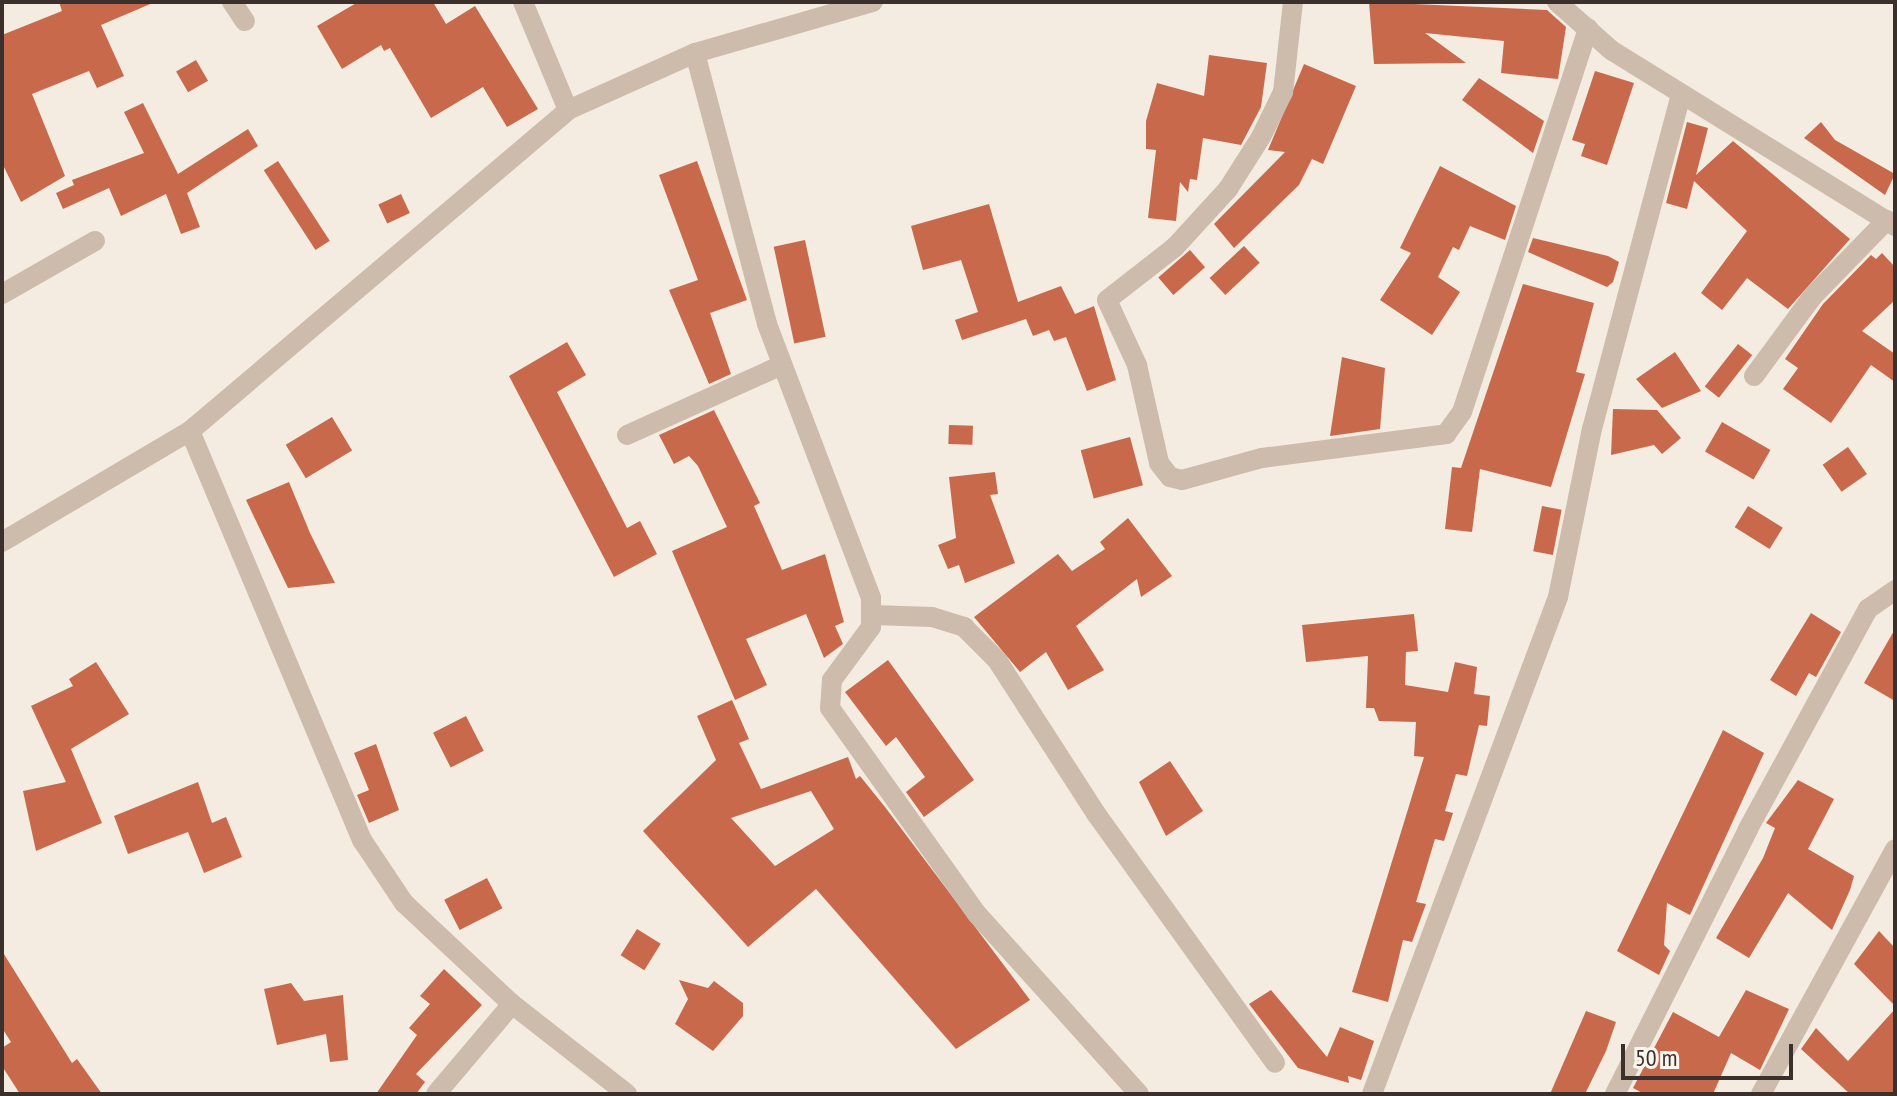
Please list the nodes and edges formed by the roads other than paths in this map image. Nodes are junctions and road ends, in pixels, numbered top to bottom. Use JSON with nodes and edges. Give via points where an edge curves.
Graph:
{"nodes":[{"id":1,"x":232,"y":2,"type":"edge"},
{"id":2,"x":523,"y":2,"type":"edge"},
{"id":3,"x":873,"y":2,"type":"edge"},
{"id":4,"x":1293,"y":2,"type":"edge"},
{"id":5,"x":1557,"y":2,"type":"edge"},
{"id":6,"x":245,"y":21,"type":"dead end"},
{"id":7,"x":1588,"y":28,"type":"junction"},
{"id":8,"x":695,"y":53,"type":"junction"},
{"id":9,"x":1681,"y":94,"type":"junction"},
{"id":10,"x":568,"y":110,"type":"junction"},
{"id":11,"x":1891,"y":223,"type":"edge"},
{"id":12,"x":95,"y":241,"type":"dead end"},
{"id":13,"x":2,"y":294,"type":"edge"},
{"id":14,"x":782,"y":365,"type":"junction"},
{"id":15,"x":1754,"y":376,"type":"dead end"},
{"id":16,"x":190,"y":431,"type":"junction"},
{"id":17,"x":627,"y":435,"type":"dead end"},
{"id":18,"x":2,"y":542,"type":"edge"},
{"id":19,"x":1895,"y":590,"type":"edge"},
{"id":20,"x":873,"y":615,"type":"junction"},
{"id":21,"x":1895,"y":849,"type":"edge"},
{"id":22,"x":512,"y":1004,"type":"junction"},
{"id":23,"x":1275,"y":1063,"type":"dead end"},
{"id":24,"x":436,"y":1094,"type":"edge"},
{"id":25,"x":627,"y":1094,"type":"edge"},
{"id":26,"x":1139,"y":1094,"type":"edge"},
{"id":27,"x":1372,"y":1094,"type":"edge"},
{"id":28,"x":1615,"y":1094,"type":"edge"},
{"id":29,"x":1761,"y":1094,"type":"edge"}],
"edges":[{"from":1,"to":6,"type":"street"},
{"from":2,"to":10,"type":"street"},
{"from":3,"to":8,"type":"street"},
{"from":4,"to":7,"type":"street","via":[[1283,92],[1261,137],[1228,189],[1175,247],[1107,300],[1137,365],[1159,463],[1170,477],[1182,480],[1262,458],[1446,434],[1462,412]]},
{"from":5,"to":7,"type":"street"},
{"from":7,"to":9,"type":"street"},
{"from":8,"to":10,"type":"street"},
{"from":8,"to":14,"type":"street"},
{"from":9,"to":11,"type":"street"},
{"from":9,"to":27,"type":"street","via":[[1592,429],[1558,597]]},
{"from":10,"to":16,"type":"street"},
{"from":11,"to":15,"type":"street","via":[[1813,296]]},
{"from":12,"to":13,"type":"street"},
{"from":14,"to":17,"type":"street"},
{"from":14,"to":20,"type":"street"},
{"from":16,"to":18,"type":"street"},
{"from":16,"to":22,"type":"street","via":[[362,840],[404,903]]},
{"from":19,"to":28,"type":"street","via":[[1868,609],[1748,829]]},
{"from":20,"to":23,"type":"street","via":[[932,617],[964,627],[997,660],[1097,815]]},
{"from":20,"to":26,"type":"street","via":[[871,627],[832,680],[830,708],[977,914]]},
{"from":21,"to":29,"type":"street"},
{"from":22,"to":24,"type":"street"},
{"from":22,"to":25,"type":"street"}]}
